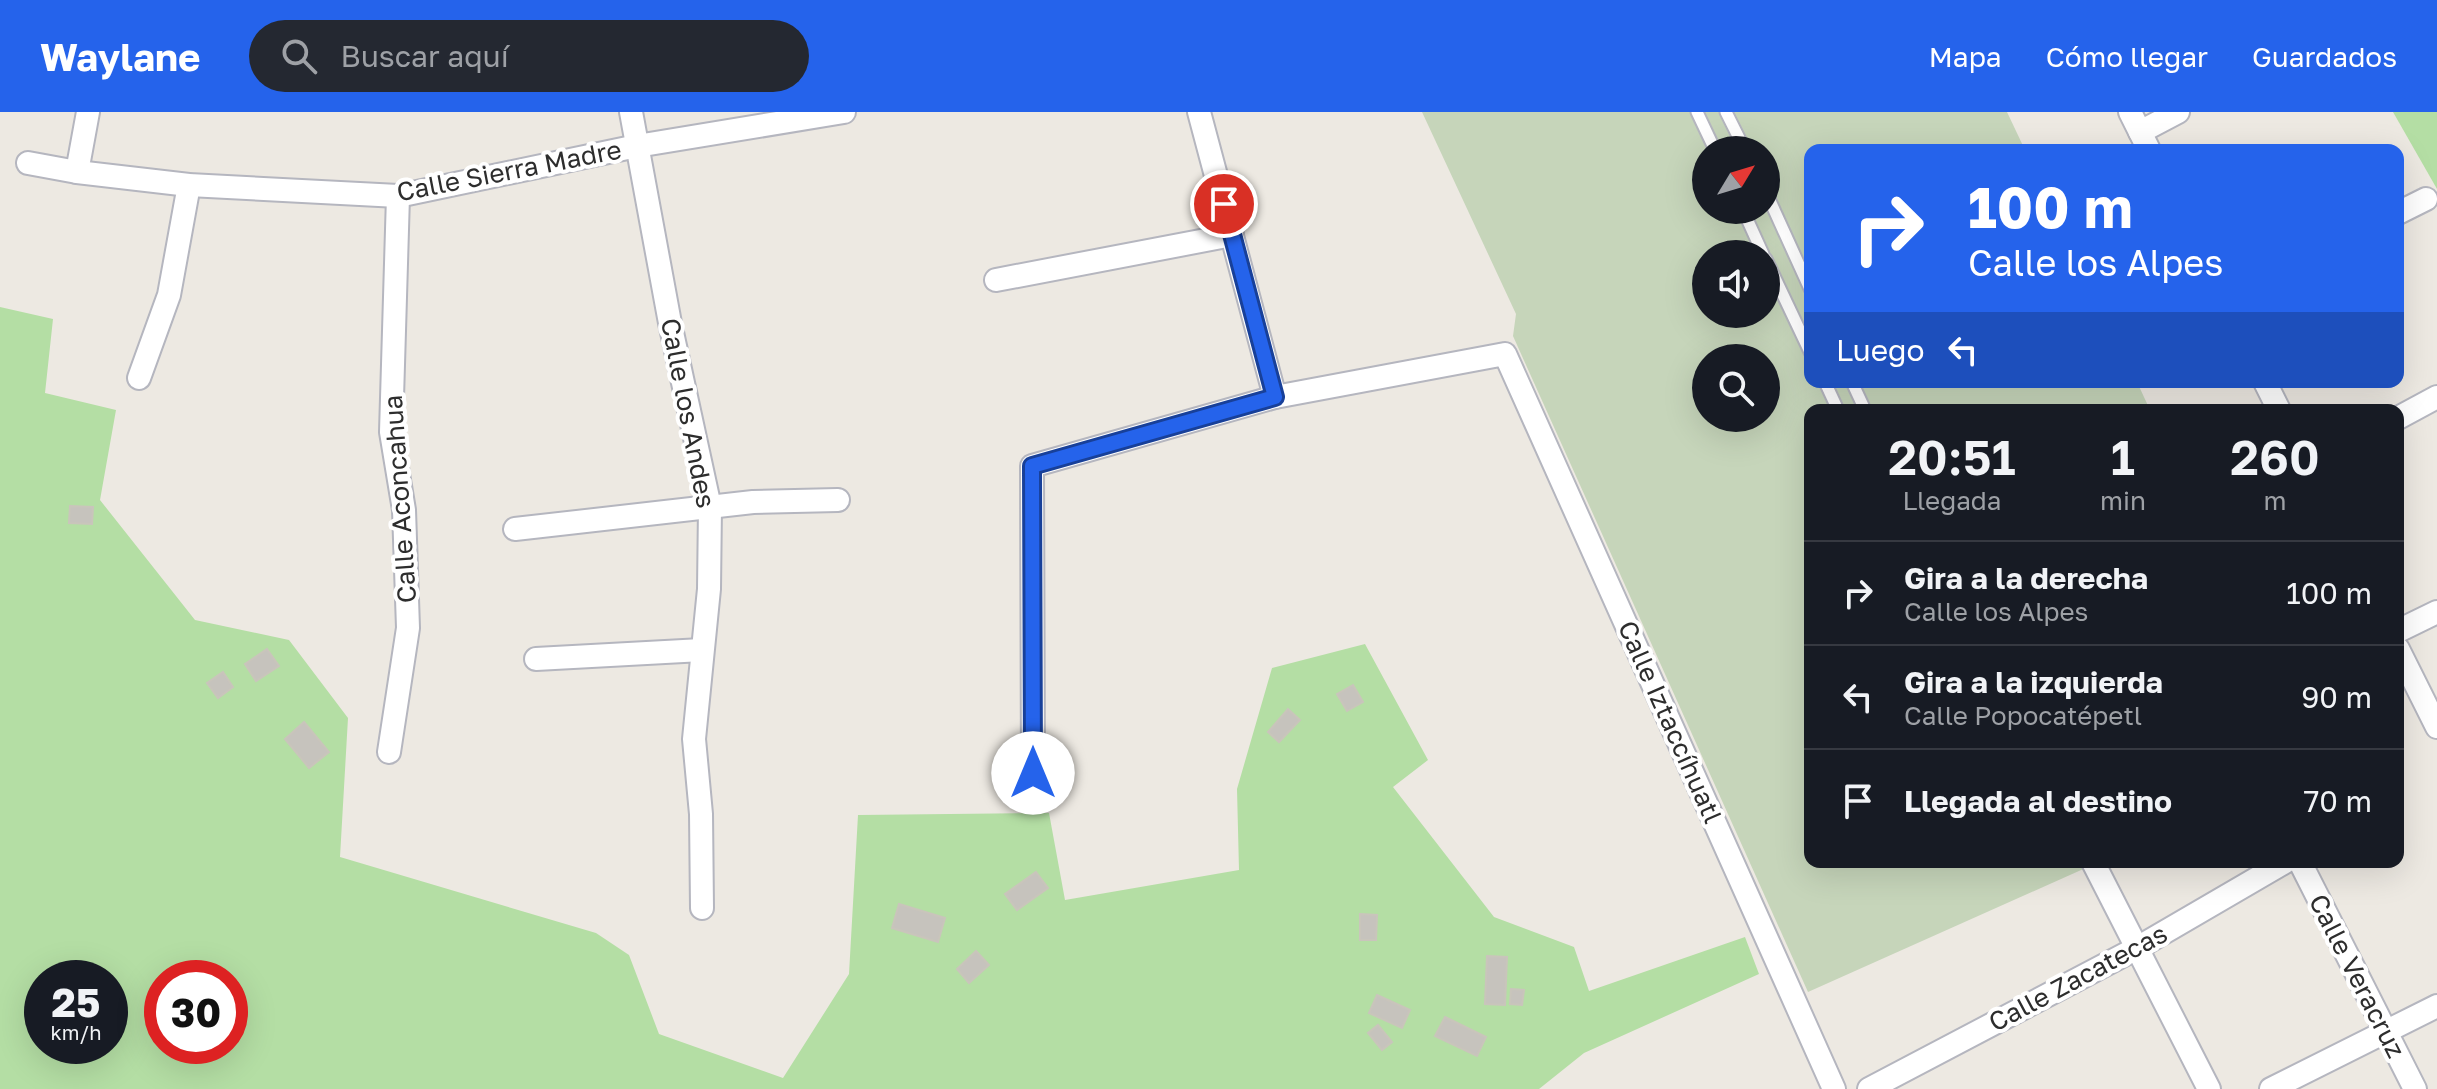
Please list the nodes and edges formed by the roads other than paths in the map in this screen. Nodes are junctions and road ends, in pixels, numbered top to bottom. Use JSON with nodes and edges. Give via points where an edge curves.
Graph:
{"nodes":[{"id":1,"x":88,"y":112,"type":"edge"},
{"id":2,"x":631,"y":112,"type":"edge"},
{"id":3,"x":844,"y":112,"type":"edge"},
{"id":4,"x":1199,"y":112,"type":"edge"},
{"id":5,"x":1697,"y":112,"type":"edge"},
{"id":6,"x":1726,"y":112,"type":"edge"},
{"id":7,"x":2178,"y":112,"type":"edge"},
{"id":8,"x":2139,"y":131,"type":"edge"},
{"id":9,"x":1708,"y":136,"type":"edge"},
{"id":10,"x":1738,"y":136,"type":"edge"},
{"id":11,"x":637,"y":146,"type":"junction"},
{"id":12,"x":28,"y":163,"type":"dead end"},
{"id":13,"x":77,"y":172,"type":"junction"},
{"id":14,"x":189,"y":185,"type":"junction"},
{"id":15,"x":398,"y":196,"type":"junction"},
{"id":16,"x":2426,"y":199,"type":"dead end"},
{"id":17,"x":2404,"y":210,"type":"edge"},
{"id":18,"x":1780,"y":223,"type":"edge"},
{"id":19,"x":1232,"y":235,"type":"junction"},
{"id":20,"x":1804,"y":276,"type":"edge"},
{"id":21,"x":996,"y":280,"type":"dead end"},
{"id":22,"x":1780,"y":289,"type":"edge"},
{"id":23,"x":1804,"y":339,"type":"edge"},
{"id":24,"x":139,"y":378,"type":"dead end"},
{"id":25,"x":1275,"y":397,"type":"junction"},
{"id":26,"x":2437,"y":397,"type":"edge"},
{"id":27,"x":2404,"y":415,"type":"edge"},
{"id":28,"x":838,"y":500,"type":"dead end"},
{"id":29,"x":710,"y":507,"type":"junction"},
{"id":30,"x":515,"y":529,"type":"dead end"},
{"id":31,"x":2437,"y":612,"type":"edge"},
{"id":32,"x":2404,"y":628,"type":"edge"},
{"id":33,"x":702,"y":650,"type":"junction"},
{"id":34,"x":536,"y":659,"type":"dead end"},
{"id":35,"x":2404,"y":661,"type":"edge"},
{"id":36,"x":2437,"y":727,"type":"edge"},
{"id":37,"x":389,"y":752,"type":"dead end"},
{"id":38,"x":1033,"y":773,"type":"dead end"},
{"id":39,"x":2096,"y":868,"type":"edge"},
{"id":40,"x":2275,"y":868,"type":"edge"},
{"id":41,"x":2303,"y":868,"type":"edge"},
{"id":42,"x":702,"y":908,"type":"dead end"},
{"id":43,"x":2139,"y":947,"type":"junction"},
{"id":44,"x":2437,"y":1006,"type":"edge"},
{"id":45,"x":2385,"y":1032,"type":"junction"},
{"id":46,"x":1834,"y":1089,"type":"edge"},
{"id":47,"x":1869,"y":1089,"type":"edge"},
{"id":48,"x":2209,"y":1089,"type":"edge"},
{"id":49,"x":2271,"y":1089,"type":"edge"},
{"id":50,"x":2415,"y":1089,"type":"edge"}],
"edges":[{"from":1,"to":13,"type":"street"},
{"from":2,"to":11,"type":"street","name":"Calle los Andes"},
{"from":3,"to":11,"type":"street","name":"Calle Sierra Madre"},
{"from":4,"to":19,"type":"street"},
{"from":5,"to":9,"type":"lane"},
{"from":6,"to":10,"type":"lane"},
{"from":7,"to":8,"type":"street"},
{"from":11,"to":15,"type":"street","name":"Calle Sierra Madre"},
{"from":11,"to":29,"type":"street","name":"Calle los Andes"},
{"from":12,"to":13,"type":"street","name":"Calle Sierra Madre"},
{"from":13,"to":14,"type":"street","name":"Calle Sierra Madre"},
{"from":14,"to":15,"type":"street","name":"Calle Sierra Madre"},
{"from":14,"to":24,"type":"street","via":[[169,295]]},
{"from":15,"to":37,"type":"street","name":"Calle Aconcahua","via":[[391,432],[404,510],[408,628]]},
{"from":16,"to":17,"type":"street"},
{"from":18,"to":20,"type":"lane"},
{"from":19,"to":21,"type":"street"},
{"from":19,"to":25,"type":"street"},
{"from":22,"to":23,"type":"lane"},
{"from":25,"to":38,"type":"street","via":[[1032,466]]},
{"from":25,"to":46,"type":"street","name":"Calle Iztaccíhuatl","via":[[1505,354]]},
{"from":26,"to":27,"type":"street"},
{"from":28,"to":29,"type":"street"},
{"from":29,"to":30,"type":"street"},
{"from":29,"to":33,"type":"street","name":"Calle los Andes"},
{"from":31,"to":32,"type":"street"},
{"from":33,"to":34,"type":"street"},
{"from":33,"to":42,"type":"street","name":"Calle los Andes","via":[[694,739]]},
{"from":35,"to":36,"type":"street"},
{"from":39,"to":43,"type":"street"},
{"from":40,"to":43,"type":"street","name":"Calle Zacatecas"},
{"from":41,"to":45,"type":"street","name":"Calle Veracruz"},
{"from":43,"to":47,"type":"street","name":"Calle Zacatecas"},
{"from":43,"to":48,"type":"street"},
{"from":44,"to":45,"type":"street"},
{"from":45,"to":49,"type":"street"},
{"from":45,"to":50,"type":"street","name":"Calle Veracruz"}]}
